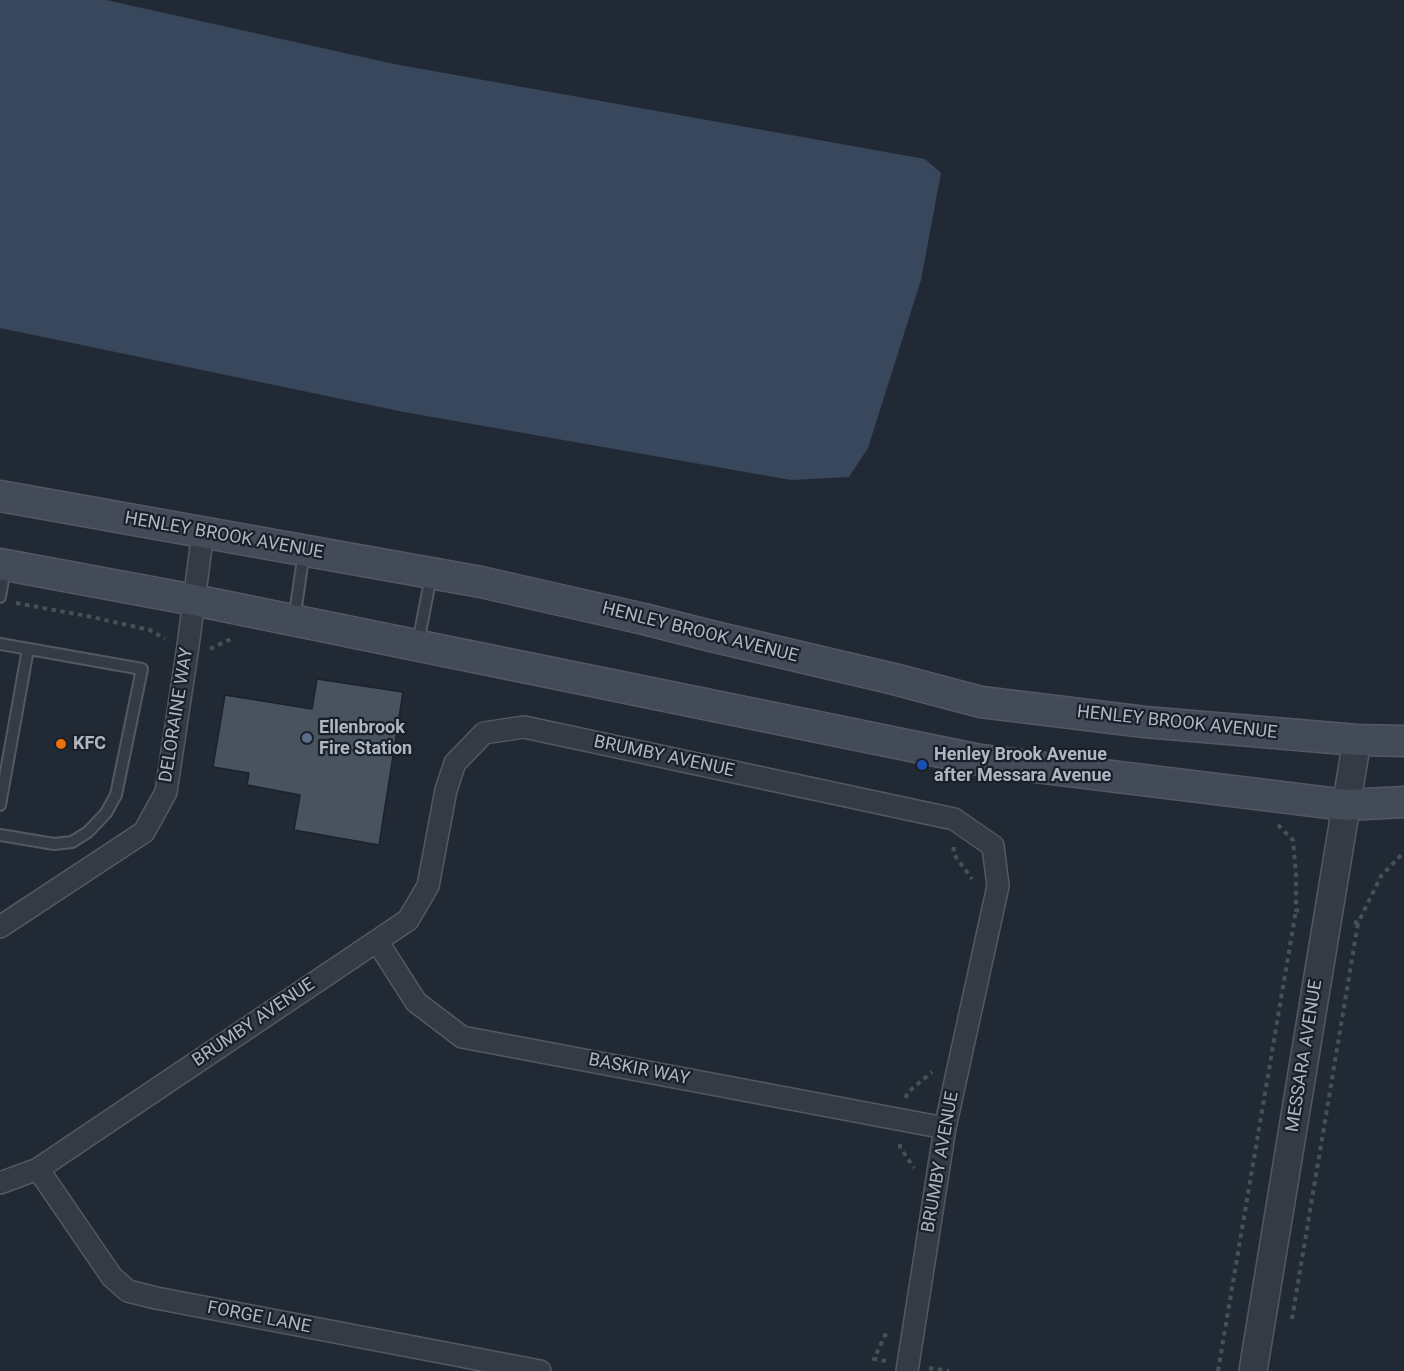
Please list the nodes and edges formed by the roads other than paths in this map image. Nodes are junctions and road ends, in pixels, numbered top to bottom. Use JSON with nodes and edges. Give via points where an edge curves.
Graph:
{"nodes":[{"id":1,"x":0,"y":496,"type":"edge"},
{"id":2,"x":203,"y":532,"type":"junction"},
{"id":3,"x":304,"y":550,"type":"junction"},
{"id":4,"x":3,"y":565,"type":"edge"},
{"id":5,"x":432,"y":573,"type":"junction"},
{"id":6,"x":0,"y":597,"type":"edge"},
{"id":7,"x":194,"y":600,"type":"junction"},
{"id":8,"x":294,"y":620,"type":"junction"},
{"id":9,"x":0,"y":644,"type":"edge"},
{"id":10,"x":417,"y":646,"type":"junction"},
{"id":11,"x":28,"y":649,"type":"junction"},
{"id":12,"x":1358,"y":740,"type":"junction"},
{"id":13,"x":1404,"y":741,"type":"edge"},
{"id":14,"x":1404,"y":802,"type":"edge"},
{"id":15,"x":0,"y":805,"type":"edge"},
{"id":16,"x":1346,"y":805,"type":"junction"},
{"id":17,"x":0,"y":835,"type":"edge"},
{"id":18,"x":0,"y":927,"type":"edge"},
{"id":19,"x":377,"y":941,"type":"junction"},
{"id":20,"x":945,"y":1128,"type":"junction"},
{"id":21,"x":38,"y":1169,"type":"junction"},
{"id":22,"x":0,"y":1183,"type":"edge"},
{"id":23,"x":540,"y":1371,"type":"edge"},
{"id":24,"x":907,"y":1371,"type":"edge"},
{"id":25,"x":1253,"y":1371,"type":"edge"}],
"edges":[{"from":1,"to":2,"type":"main road","name":"HENLEY BROOK AVENUE"},
{"from":2,"to":3,"type":"main road","name":"HENLEY BROOK AVENUE"},
{"from":2,"to":7,"type":"street","name":"DELORAINE WAY"},
{"from":3,"to":5,"type":"main road","name":"HENLEY BROOK AVENUE"},
{"from":3,"to":8,"type":"lane"},
{"from":4,"to":6,"type":"lane"},
{"from":4,"to":7,"type":"main road"},
{"from":5,"to":10,"type":"lane"},
{"from":5,"to":12,"type":"main road","name":"HENLEY BROOK AVENUE","via":[[644,619],[981,702],[1145,722]]},
{"from":7,"to":8,"type":"main road"},
{"from":7,"to":18,"type":"street","name":"DELORAINE WAY","via":[[166,792],[144,832]]},
{"from":8,"to":10,"type":"main road"},
{"from":9,"to":11,"type":"lane"},
{"from":10,"to":16,"type":"main road","via":[[980,760]]},
{"from":11,"to":15,"type":"lane"},
{"from":11,"to":17,"type":"lane","via":[[142,669],[116,795],[106,813],[72,842],[54,844]]},
{"from":12,"to":13,"type":"main road","name":"HENLEY BROOK AVENUE"},
{"from":12,"to":16,"type":"street","name":"MESSARA AVENUE"},
{"from":14,"to":16,"type":"main road"},
{"from":16,"to":25,"type":"street","name":"MESSARA AVENUE"},
{"from":19,"to":20,"type":"street","name":"BASKIR WAY","via":[[416,1002],[462,1037]]},
{"from":19,"to":20,"type":"street","name":"BRUMBY AVENUE","via":[[408,920],[428,886],[446,790],[455,763],[484,733],[524,727],[954,819],[993,846],[998,886]]},
{"from":19,"to":21,"type":"street","name":"BRUMBY AVENUE"},
{"from":20,"to":24,"type":"street","name":"BRUMBY AVENUE"},
{"from":21,"to":22,"type":"street","name":"BRUMBY AVENUE"},
{"from":21,"to":23,"type":"street","name":"FORGE LANE","via":[[112,1277],[128,1292]]}]}
